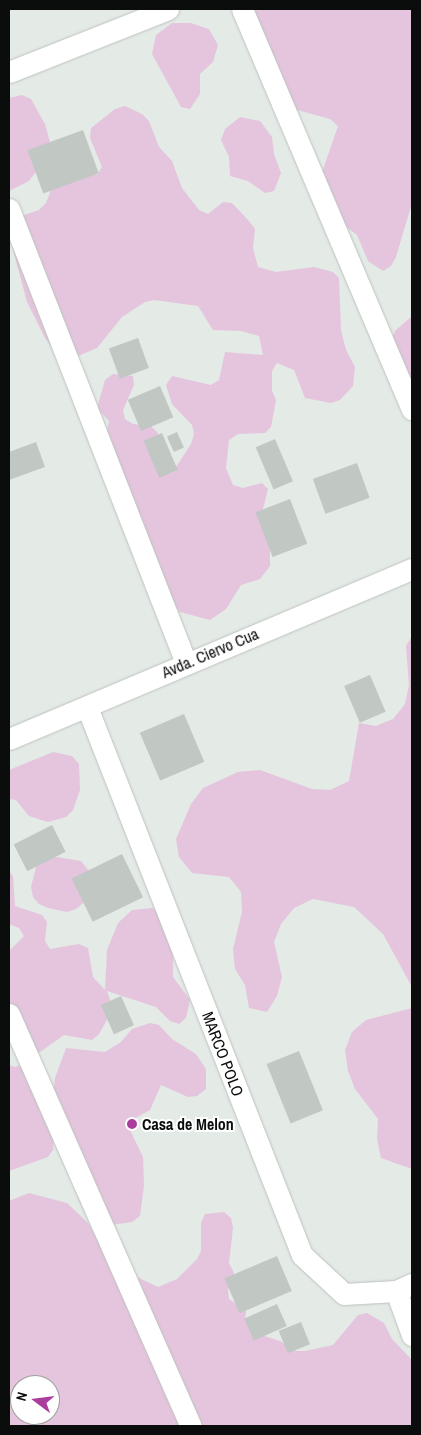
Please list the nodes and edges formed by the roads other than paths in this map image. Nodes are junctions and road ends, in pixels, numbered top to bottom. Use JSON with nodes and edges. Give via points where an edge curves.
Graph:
{"nodes":[{"id":1,"x":168,"y":9,"type":"edge"},
{"id":2,"x":242,"y":9,"type":"edge"},
{"id":3,"x":9,"y":72,"type":"edge"},
{"id":4,"x":9,"y":209,"type":"edge"},
{"id":5,"x":412,"y":409,"type":"edge"},
{"id":6,"x":412,"y":570,"type":"edge"},
{"id":7,"x":186,"y":662,"type":"junction"},
{"id":8,"x":87,"y":706,"type":"junction"},
{"id":9,"x":9,"y":739,"type":"edge"},
{"id":10,"x":9,"y":1014,"type":"edge"},
{"id":11,"x":404,"y":1288,"type":"edge"},
{"id":12,"x":412,"y":1335,"type":"edge"},
{"id":13,"x":191,"y":1426,"type":"edge"}],
"edges":[{"from":1,"to":3,"type":"street"},
{"from":2,"to":5,"type":"street"},
{"from":4,"to":7,"type":"street"},
{"from":6,"to":7,"type":"street","name":"Avda. Ciervo Cua"},
{"from":7,"to":8,"type":"street","name":"Avda. Ciervo Cua"},
{"from":8,"to":9,"type":"street","name":"Avda. Ciervo Cua"},
{"from":8,"to":11,"type":"street","name":"MARCO POLO","via":[[302,1255],[344,1294]]},
{"from":10,"to":13,"type":"street"},
{"from":11,"to":12,"type":"street","name":"MARCO POLO"}]}
